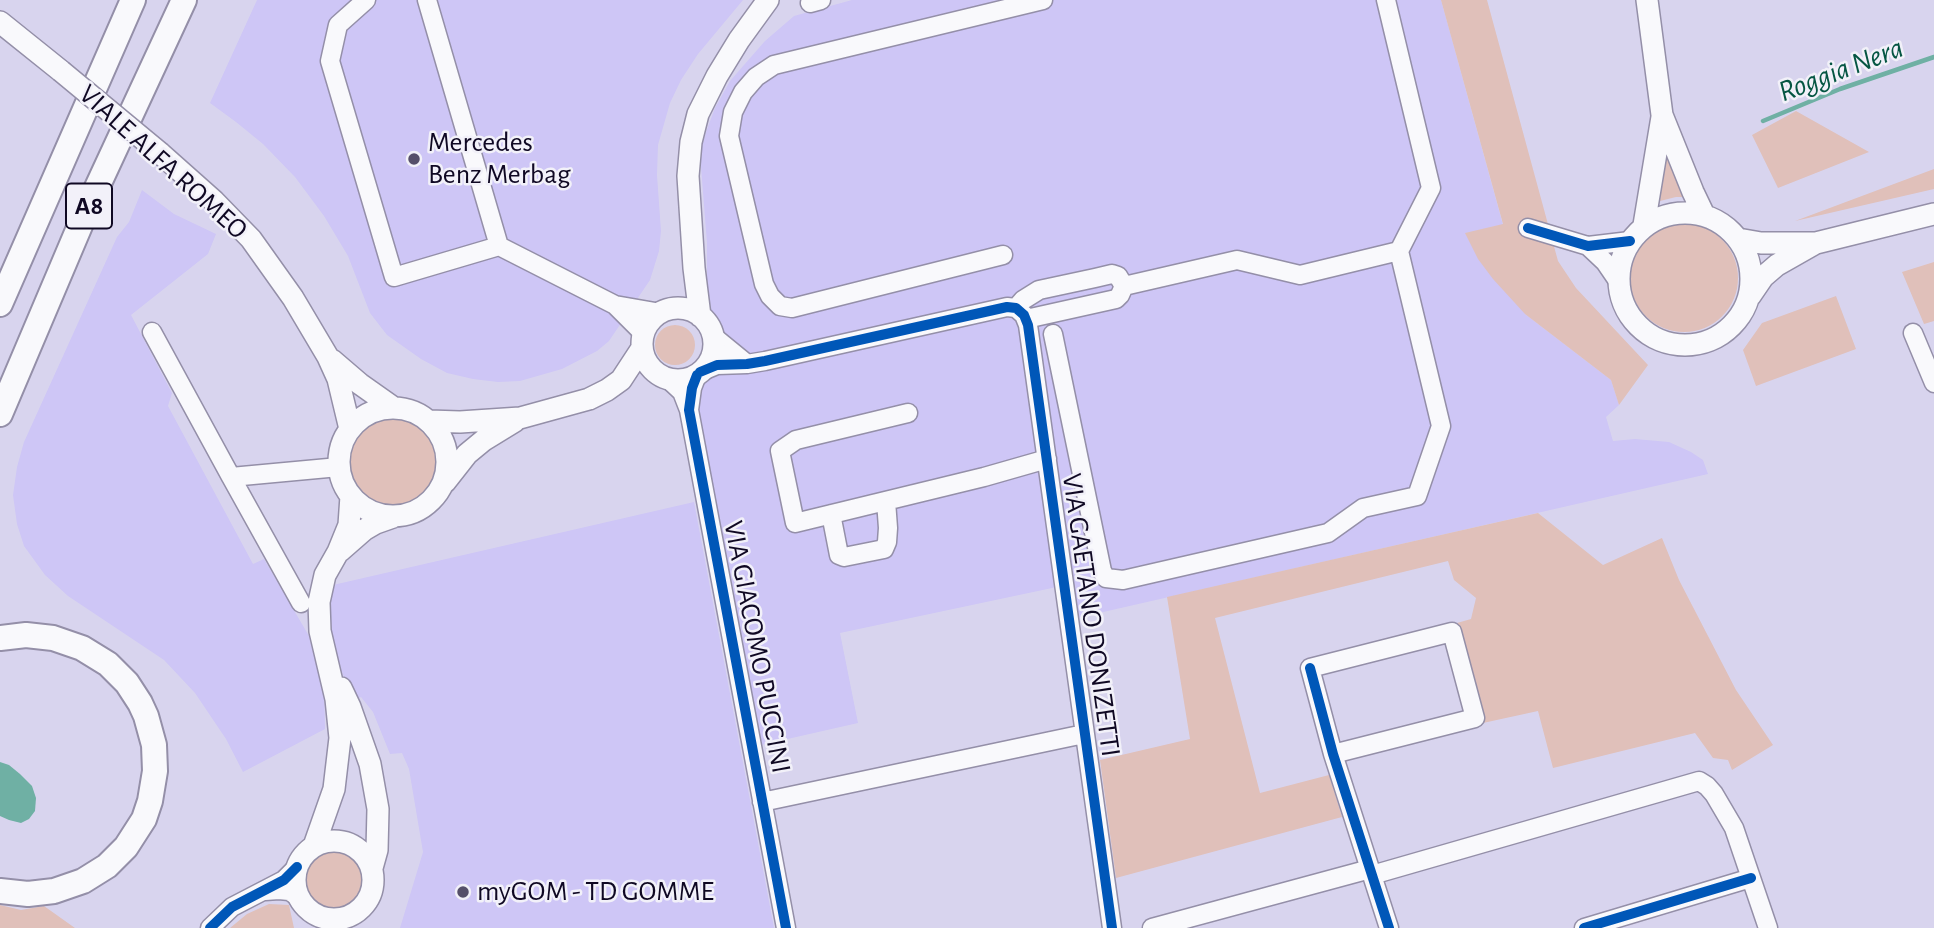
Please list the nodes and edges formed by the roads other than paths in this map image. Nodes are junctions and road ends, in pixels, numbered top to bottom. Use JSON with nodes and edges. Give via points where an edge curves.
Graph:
{"nodes":[{"id":1,"x":134,"y":0,"type":"edge"},
{"id":2,"x":184,"y":0,"type":"edge"},
{"id":3,"x":366,"y":0,"type":"edge"},
{"id":4,"x":427,"y":0,"type":"edge"},
{"id":5,"x":768,"y":0,"type":"edge"},
{"id":6,"x":1043,"y":0,"type":"edge"},
{"id":7,"x":1386,"y":0,"type":"edge"},
{"id":8,"x":1647,"y":0,"type":"edge"},
{"id":9,"x":1022,"y":2,"type":"edge"},
{"id":10,"x":0,"y":22,"type":"edge"},
{"id":11,"x":1662,"y":114,"type":"junction"},
{"id":12,"x":1934,"y":214,"type":"edge"},
{"id":13,"x":1704,"y":215,"type":"junction"},
{"id":14,"x":1528,"y":228,"type":"dead end"},
{"id":15,"x":1637,"y":233,"type":"junction"},
{"id":16,"x":1738,"y":239,"type":"junction"},
{"id":17,"x":1815,"y":243,"type":"junction"},
{"id":18,"x":499,"y":246,"type":"junction"},
{"id":19,"x":1588,"y":246,"type":"junction"},
{"id":20,"x":1399,"y":251,"type":"junction"},
{"id":21,"x":1003,"y":255,"type":"dead end"},
{"id":22,"x":694,"y":268,"type":"junction"},
{"id":23,"x":1618,"y":281,"type":"junction"},
{"id":24,"x":1124,"y":286,"type":"junction"},
{"id":25,"x":1749,"y":298,"type":"junction"},
{"id":26,"x":0,"y":304,"type":"edge"},
{"id":27,"x":615,"y":305,"type":"junction"},
{"id":28,"x":664,"y":311,"type":"junction"},
{"id":29,"x":1021,"y":313,"type":"junction"},
{"id":30,"x":700,"y":316,"type":"junction"},
{"id":31,"x":152,"y":332,"type":"dead end"},
{"id":32,"x":1913,"y":333,"type":"dead end"},
{"id":33,"x":1053,"y":334,"type":"dead end"},
{"id":34,"x":713,"y":337,"type":"junction"},
{"id":35,"x":643,"y":341,"type":"junction"},
{"id":36,"x":328,"y":357,"type":"junction"},
{"id":37,"x":747,"y":364,"type":"junction"},
{"id":38,"x":699,"y":373,"type":"junction"},
{"id":39,"x":665,"y":377,"type":"junction"},
{"id":40,"x":621,"y":380,"type":"junction"},
{"id":41,"x":1934,"y":383,"type":"edge"},
{"id":42,"x":394,"y":408,"type":"junction"},
{"id":43,"x":689,"y":410,"type":"junction"},
{"id":44,"x":908,"y":413,"type":"dead end"},
{"id":45,"x":0,"y":414,"type":"edge"},
{"id":46,"x":520,"y":418,"type":"junction"},
{"id":47,"x":1041,"y":419,"type":"junction"},
{"id":48,"x":429,"y":421,"type":"junction"},
{"id":49,"x":1071,"y":424,"type":"junction"},
{"id":50,"x":350,"y":429,"type":"junction"},
{"id":51,"x":1047,"y":459,"type":"junction"},
{"id":52,"x":339,"y":467,"type":"junction"},
{"id":53,"x":230,"y":477,"type":"junction"},
{"id":54,"x":443,"y":485,"type":"junction"},
{"id":55,"x":351,"y":496,"type":"junction"},
{"id":56,"x":886,"y":501,"type":"junction"},
{"id":57,"x":831,"y":514,"type":"junction"},
{"id":58,"x":393,"y":517,"type":"junction"},
{"id":59,"x":338,"y":552,"type":"junction"},
{"id":60,"x":301,"y":603,"type":"dead end"},
{"id":61,"x":0,"y":638,"type":"edge"},
{"id":62,"x":324,"y":651,"type":"junction"},
{"id":63,"x":1084,"y":734,"type":"junction"},
{"id":64,"x":1333,"y":754,"type":"junction"},
{"id":65,"x":762,"y":802,"type":"junction"},
{"id":66,"x":314,"y":846,"type":"junction"},
{"id":67,"x":297,"y":867,"type":"junction"},
{"id":68,"x":372,"y":868,"type":"junction"},
{"id":69,"x":1371,"y":872,"type":"junction"},
{"id":70,"x":1751,"y":878,"type":"junction"},
{"id":71,"x":265,"y":891,"type":"junction"},
{"id":72,"x":10,"y":892,"type":"edge"},
{"id":73,"x":299,"y":897,"type":"junction"},
{"id":74,"x":365,"y":905,"type":"junction"},
{"id":75,"x":210,"y":928,"type":"edge"},
{"id":76,"x":305,"y":928,"type":"edge"},
{"id":77,"x":358,"y":928,"type":"edge"},
{"id":78,"x":786,"y":928,"type":"edge"},
{"id":79,"x":1112,"y":928,"type":"edge"},
{"id":80,"x":1152,"y":928,"type":"edge"},
{"id":81,"x":1389,"y":928,"type":"edge"},
{"id":82,"x":1584,"y":928,"type":"edge"},
{"id":83,"x":1768,"y":928,"type":"edge"}],
"edges":[{"from":1,"to":26,"type":"highway","number":"A8"},
{"from":2,"to":45,"type":"highway","number":"A8","via":[[87,209]]},
{"from":3,"to":18,"type":"street","via":[[338,25],[330,61],[394,277]]},
{"from":4,"to":18,"type":"street"},
{"from":5,"to":22,"type":"main road","via":[[739,40],[698,114],[688,176]]},
{"from":6,"to":9,"type":"street"},
{"from":7,"to":20,"type":"street","via":[[1431,188]]},
{"from":8,"to":11,"type":"main road"},
{"from":9,"to":21,"type":"street","via":[[774,65],[743,92],[729,136],[764,284],[780,306],[792,308]]},
{"from":10,"to":36,"type":"main road","name":"VIALE ALFA ROMEO","bridge":true,"via":[[215,201],[251,239]]},
{"from":11,"to":13,"type":"main road"},
{"from":11,"to":15,"type":"main road"},
{"from":12,"to":17,"type":"main road"},
{"from":13,"to":15,"type":"main road","via":[[1663,215]]},
{"from":13,"to":16,"type":"main road","via":[[1723,224]]},
{"from":14,"to":19,"type":"street"},
{"from":15,"to":19,"type":"street"},
{"from":15,"to":23,"type":"main road","via":[[1621,260]]},
{"from":16,"to":17,"type":"main road"},
{"from":16,"to":25,"type":"main road","via":[[1750,267]]},
{"from":17,"to":25,"type":"main road","via":[[1770,271]]},
{"from":18,"to":27,"type":"street"},
{"from":19,"to":23,"type":"street"},
{"from":20,"to":24,"type":"street","via":[[1300,275],[1237,260]]},
{"from":20,"to":49,"type":"street","via":[[1441,426],[1417,496],[1363,508],[1328,533],[1112,580],[1102,571]]},
{"from":22,"to":28,"type":"main road","via":[[685,290]]},
{"from":22,"to":30,"type":"main road"},
{"from":23,"to":25,"type":"main road","via":[[1633,320],[1666,343],[1687,345],[1725,332]]},
{"from":24,"to":29,"type":"street","via":[[1116,299]]},
{"from":24,"to":29,"type":"street","via":[[1112,274],[1039,290],[1023,300]]},
{"from":27,"to":28,"type":"street"},
{"from":27,"to":35,"type":"street"},
{"from":28,"to":30,"type":"main road","via":[[679,308]]},
{"from":28,"to":35,"type":"main road","via":[[648,323]]},
{"from":29,"to":37,"type":"street","via":[[1007,307]]},
{"from":29,"to":47,"type":"street","name":"VIA GAETANO DONIZETTI"},
{"from":30,"to":34,"type":"main road"},
{"from":31,"to":53,"type":"street"},
{"from":32,"to":41,"type":"street"},
{"from":33,"to":49,"type":"street"},
{"from":34,"to":37,"type":"street"},
{"from":34,"to":38,"type":"main road","via":[[711,359]]},
{"from":35,"to":39,"type":"main road","via":[[652,369]]},
{"from":35,"to":40,"type":"main road"},
{"from":36,"to":42,"type":"main road","name":"VIALE ALFA ROMEO"},
{"from":36,"to":50,"type":"main road","name":"VIALE ALFA ROMEO","via":[[343,394]]},
{"from":37,"to":38,"type":"street","via":[[717,365]]},
{"from":38,"to":39,"type":"main road","via":[[678,380]]},
{"from":38,"to":43,"type":"street","name":"VIA GIACOMO PUCCINI"},
{"from":39,"to":40,"type":"main road"},
{"from":39,"to":43,"type":"street","via":[[682,392]]},
{"from":40,"to":46,"type":"main road","via":[[589,399]]},
{"from":42,"to":48,"type":"main road","via":[[407,409]]},
{"from":42,"to":50,"type":"main road","via":[[369,413]]},
{"from":43,"to":65,"type":"street","name":"VIA GIACOMO PUCCINI"},
{"from":44,"to":57,"type":"street","via":[[796,440],[780,451],[795,523]]},
{"from":46,"to":48,"type":"main road"},
{"from":46,"to":54,"type":"main road","via":[[467,454]]},
{"from":47,"to":49,"type":"street","via":[[1065,417]]},
{"from":47,"to":51,"type":"street","name":"VIA GAETANO DONIZETTI"},
{"from":48,"to":54,"type":"main road","via":[[446,451]]},
{"from":50,"to":52,"type":"main road"},
{"from":51,"to":56,"type":"street"},
{"from":51,"to":63,"type":"street","name":"VIA GAETANO DONIZETTI"},
{"from":52,"to":53,"type":"street"},
{"from":52,"to":55,"type":"main road"},
{"from":53,"to":60,"type":"street"},
{"from":54,"to":58,"type":"main road","via":[[423,508]]},
{"from":55,"to":58,"type":"main road","via":[[370,511]]},
{"from":55,"to":59,"type":"main road","via":[[349,525]]},
{"from":56,"to":57,"type":"street"},
{"from":56,"to":57,"type":"street","via":[[884,549],[839,555]]},
{"from":58,"to":59,"type":"main road","via":[[364,530]]},
{"from":59,"to":62,"type":"main road","via":[[325,575],[319,602]]},
{"from":61,"to":72,"type":"highway","via":[[53,638],[108,664],[140,703],[154,745],[155,771],[144,819],[114,860],[65,888]]},
{"from":62,"to":66,"type":"main road","via":[[340,738],[334,789]]},
{"from":62,"to":68,"type":"main road","via":[[370,764],[378,809]]},
{"from":63,"to":65,"type":"street"},
{"from":63,"to":79,"type":"street","name":"VIA GAETANO DONIZETTI"},
{"from":64,"to":64,"type":"street","via":[[1310,668],[1452,632],[1475,719]]},
{"from":64,"to":69,"type":"street"},
{"from":65,"to":78,"type":"street","name":"VIA GIACOMO PUCCINI"},
{"from":66,"to":67,"type":"main road"},
{"from":66,"to":68,"type":"main road","via":[[336,840],[348,843],[367,857]]},
{"from":67,"to":71,"type":"street"},
{"from":67,"to":73,"type":"main road"},
{"from":68,"to":74,"type":"main road","via":[[372,894]]},
{"from":69,"to":70,"type":"street","via":[[1699,781],[1714,794],[1734,828]]},
{"from":69,"to":80,"type":"street"},
{"from":69,"to":81,"type":"street"},
{"from":70,"to":82,"type":"street"},
{"from":70,"to":83,"type":"street"},
{"from":71,"to":73,"type":"street","via":[[289,891]]},
{"from":71,"to":75,"type":"street","via":[[232,907]]},
{"from":73,"to":74,"type":"main road","via":[[306,908],[330,919],[343,919]]},
{"from":73,"to":76,"type":"main road"},
{"from":74,"to":77,"type":"main road"}]}
